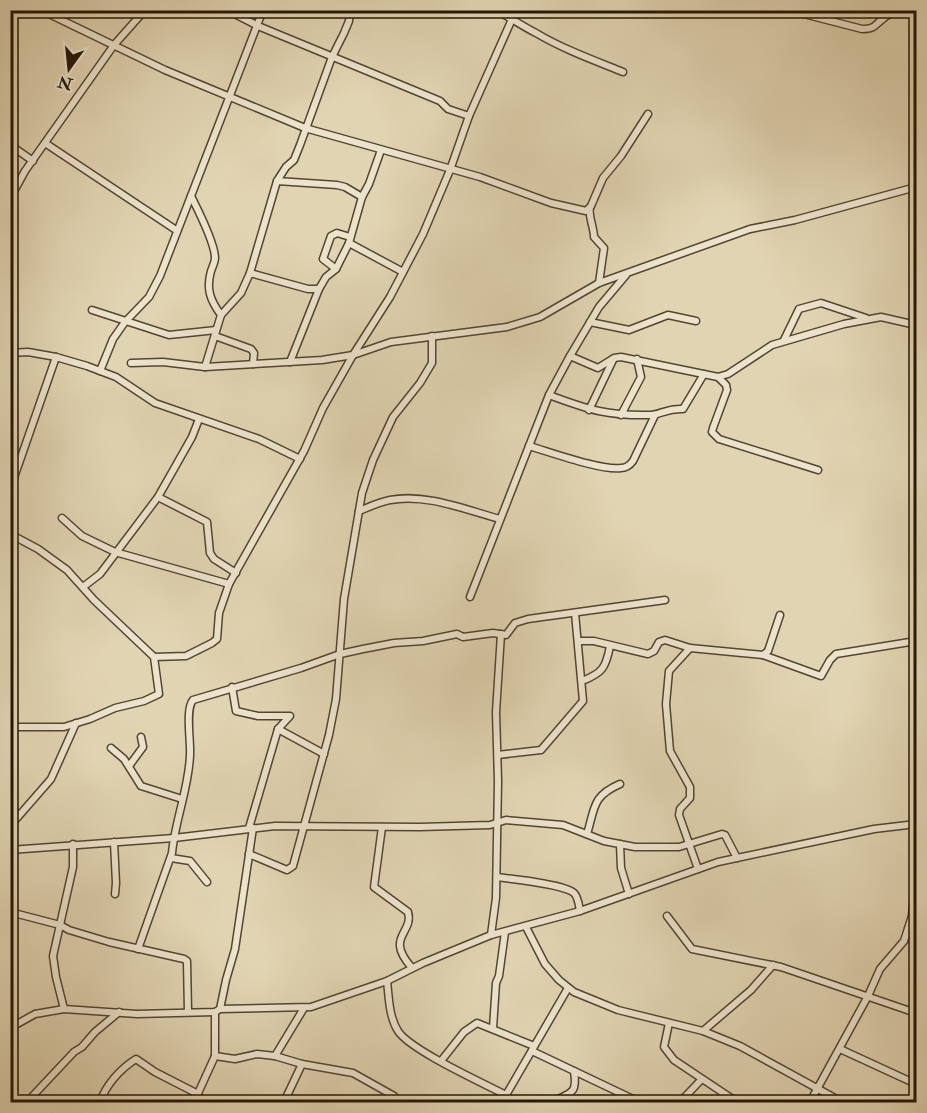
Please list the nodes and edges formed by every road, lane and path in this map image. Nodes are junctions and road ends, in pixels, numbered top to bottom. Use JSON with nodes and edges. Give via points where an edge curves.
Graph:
{"nodes":[{"id":1,"x":37,"y":10,"type":"edge"},
{"id":2,"x":145,"y":10,"type":"edge"},
{"id":3,"x":227,"y":10,"type":"edge"},
{"id":4,"x":263,"y":10,"type":"edge"},
{"id":5,"x":350,"y":10,"type":"edge"},
{"id":6,"x":495,"y":10,"type":"edge"},
{"id":7,"x":516,"y":10,"type":"edge"},
{"id":8,"x":898,"y":10,"type":"edge"},
{"id":9,"x":800,"y":13,"type":"dead end"},
{"id":10,"x":513,"y":18,"type":"junction"},
{"id":11,"x":258,"y":26,"type":"junction"},
{"id":12,"x":114,"y":45,"type":"junction"},
{"id":13,"x":332,"y":57,"type":"junction"},
{"id":14,"x":623,"y":72,"type":"dead end"},
{"id":15,"x":230,"y":98,"type":"junction"},
{"id":16,"x":648,"y":114,"type":"dead end"},
{"id":17,"x":469,"y":116,"type":"junction"},
{"id":18,"x":305,"y":128,"type":"junction"},
{"id":19,"x":45,"y":143,"type":"junction"},
{"id":20,"x":10,"y":145,"type":"edge"},
{"id":21,"x":381,"y":150,"type":"junction"},
{"id":22,"x":33,"y":161,"type":"junction"},
{"id":23,"x":450,"y":170,"type":"junction"},
{"id":24,"x":277,"y":181,"type":"junction"},
{"id":25,"x":916,"y":187,"type":"edge"},
{"id":26,"x":191,"y":196,"type":"junction"},
{"id":27,"x":362,"y":197,"type":"junction"},
{"id":28,"x":591,"y":206,"type":"junction"},
{"id":29,"x":10,"y":218,"type":"edge"},
{"id":30,"x":176,"y":230,"type":"junction"},
{"id":31,"x":10,"y":236,"type":"edge"},
{"id":32,"x":350,"y":240,"type":"junction"},
{"id":33,"x":10,"y":253,"type":"edge"},
{"id":34,"x":336,"y":269,"type":"junction"},
{"id":35,"x":403,"y":272,"type":"junction"},
{"id":36,"x":250,"y":273,"type":"junction"},
{"id":37,"x":626,"y":274,"type":"junction"},
{"id":38,"x":607,"y":280,"type":"junction"},
{"id":39,"x":599,"y":283,"type":"junction"},
{"id":40,"x":617,"y":286,"type":"junction"},
{"id":41,"x":319,"y":289,"type":"junction"},
{"id":42,"x":92,"y":309,"type":"dead end"},
{"id":43,"x":221,"y":315,"type":"junction"},
{"id":44,"x":866,"y":319,"type":"junction"},
{"id":45,"x":125,"y":321,"type":"junction"},
{"id":46,"x":696,"y":321,"type":"dead end"},
{"id":47,"x":590,"y":322,"type":"junction"},
{"id":48,"x":916,"y":326,"type":"edge"},
{"id":49,"x":216,"y":333,"type":"junction"},
{"id":50,"x":432,"y":336,"type":"junction"},
{"id":51,"x":784,"y":340,"type":"junction"},
{"id":52,"x":10,"y":353,"type":"edge"},
{"id":53,"x":353,"y":355,"type":"junction"},
{"id":54,"x":570,"y":356,"type":"junction"},
{"id":55,"x":56,"y":357,"type":"junction"},
{"id":56,"x":614,"y":358,"type":"junction"},
{"id":57,"x":637,"y":359,"type":"junction"},
{"id":58,"x":131,"y":363,"type":"dead end"},
{"id":59,"x":290,"y":363,"type":"junction"},
{"id":60,"x":253,"y":364,"type":"junction"},
{"id":61,"x":206,"y":367,"type":"junction"},
{"id":62,"x":100,"y":372,"type":"junction"},
{"id":63,"x":704,"y":374,"type":"junction"},
{"id":64,"x":718,"y":377,"type":"junction"},
{"id":65,"x":549,"y":395,"type":"junction"},
{"id":66,"x":589,"y":410,"type":"junction"},
{"id":67,"x":621,"y":415,"type":"junction"},
{"id":68,"x":655,"y":415,"type":"junction"},
{"id":69,"x":199,"y":419,"type":"junction"},
{"id":70,"x":529,"y":446,"type":"junction"},
{"id":71,"x":300,"y":459,"type":"junction"},
{"id":72,"x":818,"y":470,"type":"dead end"},
{"id":73,"x":10,"y":489,"type":"edge"},
{"id":74,"x":158,"y":496,"type":"junction"},
{"id":75,"x":359,"y":511,"type":"junction"},
{"id":76,"x":62,"y":518,"type":"dead end"},
{"id":77,"x":501,"y":519,"type":"junction"},
{"id":78,"x":10,"y":534,"type":"edge"},
{"id":79,"x":115,"y":552,"type":"junction"},
{"id":80,"x":236,"y":573,"type":"junction"},
{"id":81,"x":229,"y":584,"type":"junction"},
{"id":82,"x":82,"y":587,"type":"junction"},
{"id":83,"x":470,"y":597,"type":"dead end"},
{"id":84,"x":665,"y":600,"type":"dead end"},
{"id":85,"x":575,"y":613,"type":"junction"},
{"id":86,"x":780,"y":615,"type":"dead end"},
{"id":87,"x":501,"y":634,"type":"junction"},
{"id":88,"x":916,"y":641,"type":"edge"},
{"id":89,"x":578,"y":642,"type":"junction"},
{"id":90,"x":610,"y":646,"type":"junction"},
{"id":91,"x":690,"y":648,"type":"junction"},
{"id":92,"x":339,"y":654,"type":"junction"},
{"id":93,"x":763,"y":655,"type":"junction"},
{"id":94,"x":154,"y":657,"type":"junction"},
{"id":95,"x":582,"y":681,"type":"junction"},
{"id":96,"x":232,"y":687,"type":"junction"},
{"id":97,"x":76,"y":723,"type":"junction"},
{"id":98,"x":10,"y":728,"type":"edge"},
{"id":99,"x":278,"y":729,"type":"junction"},
{"id":100,"x":141,"y":737,"type":"dead end"},
{"id":101,"x":111,"y":748,"type":"dead end"},
{"id":102,"x":324,"y":754,"type":"junction"},
{"id":103,"x":498,"y":755,"type":"junction"},
{"id":104,"x":129,"y":766,"type":"junction"},
{"id":105,"x":620,"y":784,"type":"dead end"},
{"id":106,"x":182,"y":799,"type":"junction"},
{"id":107,"x":498,"y":822,"type":"junction"},
{"id":108,"x":915,"y":825,"type":"edge"},
{"id":109,"x":10,"y":826,"type":"edge"},
{"id":110,"x":304,"y":826,"type":"junction"},
{"id":111,"x":382,"y":827,"type":"junction"},
{"id":112,"x":251,"y":828,"type":"junction"},
{"id":113,"x":916,"y":832,"type":"edge"},
{"id":114,"x":587,"y":834,"type":"junction"},
{"id":115,"x":174,"y":838,"type":"junction"},
{"id":116,"x":114,"y":842,"type":"junction"},
{"id":117,"x":74,"y":844,"type":"junction"},
{"id":118,"x":620,"y":844,"type":"junction"},
{"id":119,"x":690,"y":845,"type":"junction"},
{"id":120,"x":10,"y":849,"type":"edge"},
{"id":121,"x":249,"y":855,"type":"junction"},
{"id":122,"x":171,"y":858,"type":"junction"},
{"id":123,"x":737,"y":858,"type":"junction"},
{"id":124,"x":698,"y":869,"type":"junction"},
{"id":125,"x":916,"y":872,"type":"edge"},
{"id":126,"x":497,"y":877,"type":"junction"},
{"id":127,"x":207,"y":882,"type":"dead end"},
{"id":128,"x":115,"y":894,"type":"dead end"},
{"id":129,"x":629,"y":894,"type":"junction"},
{"id":130,"x":580,"y":911,"type":"junction"},
{"id":131,"x":10,"y":912,"type":"edge"},
{"id":132,"x":667,"y":916,"type":"dead end"},
{"id":133,"x":60,"y":925,"type":"junction"},
{"id":134,"x":526,"y":927,"type":"junction"},
{"id":135,"x":505,"y":932,"type":"junction"},
{"id":136,"x":491,"y":935,"type":"junction"},
{"id":137,"x":138,"y":949,"type":"junction"},
{"id":138,"x":773,"y":966,"type":"junction"},
{"id":139,"x":412,"y":968,"type":"junction"},
{"id":140,"x":387,"y":981,"type":"junction"},
{"id":141,"x":568,"y":988,"type":"junction"},
{"id":142,"x":868,"y":996,"type":"junction"},
{"id":143,"x":303,"y":1008,"type":"junction"},
{"id":144,"x":64,"y":1009,"type":"junction"},
{"id":145,"x":218,"y":1010,"type":"junction"},
{"id":146,"x":119,"y":1012,"type":"junction"},
{"id":147,"x":188,"y":1012,"type":"junction"},
{"id":148,"x":916,"y":1013,"type":"edge"},
{"id":149,"x":669,"y":1023,"type":"junction"},
{"id":150,"x":10,"y":1028,"type":"edge"},
{"id":151,"x":493,"y":1029,"type":"junction"},
{"id":152,"x":703,"y":1030,"type":"junction"},
{"id":153,"x":533,"y":1048,"type":"junction"},
{"id":154,"x":840,"y":1049,"type":"junction"},
{"id":155,"x":215,"y":1056,"type":"junction"},
{"id":156,"x":275,"y":1056,"type":"junction"},
{"id":157,"x":441,"y":1061,"type":"junction"},
{"id":158,"x":302,"y":1064,"type":"junction"},
{"id":159,"x":574,"y":1071,"type":"junction"},
{"id":160,"x":701,"y":1080,"type":"junction"},
{"id":161,"x":916,"y":1084,"type":"edge"},
{"id":162,"x":819,"y":1089,"type":"junction"},
{"id":163,"x":198,"y":1094,"type":"junction"},
{"id":164,"x":506,"y":1095,"type":"junction"},
{"id":165,"x":634,"y":1101,"type":"edge"},
{"id":166,"x":27,"y":1102,"type":"edge"},
{"id":167,"x":100,"y":1102,"type":"edge"},
{"id":168,"x":194,"y":1102,"type":"edge"},
{"id":169,"x":284,"y":1102,"type":"edge"},
{"id":170,"x":388,"y":1102,"type":"edge"},
{"id":171,"x":502,"y":1102,"type":"edge"},
{"id":172,"x":556,"y":1102,"type":"edge"},
{"id":173,"x":647,"y":1102,"type":"edge"},
{"id":174,"x":680,"y":1102,"type":"edge"},
{"id":175,"x":737,"y":1102,"type":"edge"},
{"id":176,"x":810,"y":1102,"type":"edge"},
{"id":177,"x":842,"y":1102,"type":"edge"}],
"edges":[{"from":1,"to":12,"type":"street"},
{"from":2,"to":12,"type":"street"},
{"from":3,"to":11,"type":"street"},
{"from":4,"to":11,"type":"street"},
{"from":5,"to":13,"type":"street","via":[[345,33]]},
{"from":6,"to":10,"type":"street"},
{"from":7,"to":10,"type":"street"},
{"from":8,"to":9,"type":"street","via":[[869,29]]},
{"from":10,"to":14,"type":"street","via":[[567,49]]},
{"from":10,"to":17,"type":"street"},
{"from":11,"to":13,"type":"street"},
{"from":11,"to":15,"type":"street"},
{"from":12,"to":15,"type":"street"},
{"from":12,"to":19,"type":"street"},
{"from":13,"to":17,"type":"street"},
{"from":13,"to":18,"type":"street"},
{"from":15,"to":18,"type":"street"},
{"from":15,"to":26,"type":"street"},
{"from":16,"to":28,"type":"street","via":[[603,178]]},
{"from":17,"to":23,"type":"street"},
{"from":18,"to":21,"type":"street"},
{"from":18,"to":24,"type":"street","via":[[294,160]]},
{"from":19,"to":22,"type":"street"},
{"from":19,"to":30,"type":"street"},
{"from":20,"to":22,"type":"street"},
{"from":21,"to":23,"type":"street"},
{"from":21,"to":27,"type":"street"},
{"from":22,"to":29,"type":"street","via":[[13,193]]},
{"from":23,"to":28,"type":"street","via":[[559,205],[586,211]]},
{"from":23,"to":35,"type":"street"},
{"from":24,"to":27,"type":"street","via":[[337,185]]},
{"from":24,"to":36,"type":"street"},
{"from":25,"to":37,"type":"street","via":[[750,229]]},
{"from":26,"to":30,"type":"street"},
{"from":26,"to":43,"type":"street","via":[[215,258],[209,292]]},
{"from":27,"to":32,"type":"street"},
{"from":28,"to":39,"type":"street","via":[[594,237],[604,248]]},
{"from":30,"to":45,"type":"street","via":[[149,297]]},
{"from":31,"to":33,"type":"street"},
{"from":32,"to":34,"type":"street"},
{"from":32,"to":34,"type":"street","via":[[337,233],[331,236],[323,259]]},
{"from":32,"to":35,"type":"street"},
{"from":34,"to":41,"type":"street"},
{"from":35,"to":53,"type":"street"},
{"from":36,"to":41,"type":"street"},
{"from":36,"to":43,"type":"street","via":[[241,293]]},
{"from":37,"to":38,"type":"street"},
{"from":37,"to":40,"type":"street"},
{"from":38,"to":39,"type":"street"},
{"from":38,"to":40,"type":"street"},
{"from":39,"to":50,"type":"street","via":[[531,321]]},
{"from":40,"to":47,"type":"street"},
{"from":41,"to":59,"type":"street"},
{"from":42,"to":45,"type":"street"},
{"from":43,"to":49,"type":"street"},
{"from":44,"to":48,"type":"street","via":[[881,317]]},
{"from":44,"to":51,"type":"street"},
{"from":44,"to":51,"type":"street","via":[[819,303],[799,309]]},
{"from":45,"to":49,"type":"street","via":[[169,334]]},
{"from":45,"to":62,"type":"street"},
{"from":46,"to":47,"type":"street","via":[[668,315],[629,330]]},
{"from":47,"to":54,"type":"street"},
{"from":49,"to":60,"type":"street","via":[[251,349]]},
{"from":49,"to":61,"type":"street"},
{"from":50,"to":53,"type":"street","via":[[392,342]]},
{"from":50,"to":75,"type":"street","via":[[432,363],[393,417],[381,441]]},
{"from":51,"to":64,"type":"street"},
{"from":52,"to":55,"type":"street"},
{"from":53,"to":59,"type":"street"},
{"from":53,"to":71,"type":"street"},
{"from":54,"to":56,"type":"street","via":[[598,368]]},
{"from":54,"to":65,"type":"street"},
{"from":55,"to":62,"type":"street"},
{"from":55,"to":73,"type":"street"},
{"from":56,"to":57,"type":"street"},
{"from":56,"to":66,"type":"street"},
{"from":57,"to":63,"type":"street"},
{"from":57,"to":67,"type":"street","via":[[641,377]]},
{"from":58,"to":61,"type":"street"},
{"from":59,"to":60,"type":"street"},
{"from":60,"to":61,"type":"street"},
{"from":62,"to":69,"type":"street","via":[[116,377],[155,403]]},
{"from":63,"to":64,"type":"street"},
{"from":63,"to":68,"type":"street","via":[[683,409],[671,408]]},
{"from":64,"to":72,"type":"street","via":[[727,390],[713,428],[715,436]]},
{"from":65,"to":66,"type":"street"},
{"from":65,"to":70,"type":"street"},
{"from":66,"to":67,"type":"street"},
{"from":67,"to":68,"type":"street"},
{"from":68,"to":70,"type":"street","via":[[630,466],[622,468],[606,468]]},
{"from":69,"to":71,"type":"street","via":[[259,439]]},
{"from":69,"to":74,"type":"street"},
{"from":70,"to":77,"type":"street"},
{"from":71,"to":80,"type":"street"},
{"from":74,"to":79,"type":"street"},
{"from":74,"to":80,"type":"street","via":[[207,522],[210,553]]},
{"from":75,"to":77,"type":"street","via":[[387,500],[408,498]]},
{"from":75,"to":92,"type":"street"},
{"from":76,"to":79,"type":"street","via":[[82,536]]},
{"from":77,"to":83,"type":"street"},
{"from":78,"to":82,"type":"street","via":[[67,570]]},
{"from":79,"to":81,"type":"street"},
{"from":79,"to":82,"type":"street","via":[[100,574]]},
{"from":80,"to":81,"type":"street"},
{"from":81,"to":94,"type":"street","via":[[219,613],[217,639],[186,656]]},
{"from":82,"to":94,"type":"street"},
{"from":84,"to":85,"type":"street"},
{"from":85,"to":87,"type":"street","via":[[515,622],[507,634]]},
{"from":85,"to":89,"type":"street"},
{"from":86,"to":93,"type":"street","via":[[768,651]]},
{"from":87,"to":92,"type":"street","via":[[457,634]]},
{"from":87,"to":103,"type":"street","via":[[496,712]]},
{"from":88,"to":93,"type":"street","via":[[836,654],[821,676]]},
{"from":89,"to":90,"type":"street","via":[[590,640]]},
{"from":89,"to":95,"type":"street"},
{"from":90,"to":91,"type":"street","via":[[648,654],[662,640]]},
{"from":90,"to":95,"type":"street","via":[[605,665],[595,676]]},
{"from":91,"to":93,"type":"street"},
{"from":91,"to":119,"type":"street","via":[[669,671],[666,704],[670,751],[690,787],[690,798],[679,815]]},
{"from":92,"to":96,"type":"street"},
{"from":92,"to":102,"type":"street","via":[[336,699]]},
{"from":94,"to":97,"type":"street","via":[[159,694]]},
{"from":95,"to":103,"type":"street","via":[[583,701],[546,746],[537,751]]},
{"from":96,"to":99,"type":"street","via":[[236,711],[290,716]]},
{"from":96,"to":106,"type":"street","via":[[190,703],[189,774]]},
{"from":97,"to":98,"type":"street","via":[[64,727]]},
{"from":97,"to":109,"type":"street","via":[[51,779]]},
{"from":99,"to":102,"type":"street"},
{"from":99,"to":112,"type":"street"},
{"from":100,"to":104,"type":"street","via":[[143,747]]},
{"from":101,"to":104,"type":"street"},
{"from":102,"to":110,"type":"street"},
{"from":103,"to":107,"type":"street"},
{"from":104,"to":106,"type":"street","via":[[141,786]]},
{"from":105,"to":114,"type":"street","via":[[597,800]]},
{"from":106,"to":115,"type":"street"},
{"from":107,"to":111,"type":"street"},
{"from":107,"to":114,"type":"street","via":[[557,824]]},
{"from":107,"to":126,"type":"street"},
{"from":108,"to":113,"type":"street"},
{"from":108,"to":123,"type":"street","via":[[874,829]]},
{"from":110,"to":111,"type":"street"},
{"from":110,"to":112,"type":"street"},
{"from":110,"to":121,"type":"street","via":[[290,869]]},
{"from":111,"to":139,"type":"street","via":[[374,887],[408,912],[400,945],[402,957]]},
{"from":112,"to":115,"type":"street"},
{"from":112,"to":121,"type":"street"},
{"from":114,"to":118,"type":"street"},
{"from":115,"to":116,"type":"street"},
{"from":115,"to":122,"type":"street"},
{"from":116,"to":117,"type":"street"},
{"from":116,"to":128,"type":"street"},
{"from":117,"to":120,"type":"street"},
{"from":117,"to":133,"type":"street"},
{"from":118,"to":119,"type":"street"},
{"from":118,"to":129,"type":"street","via":[[621,868]]},
{"from":119,"to":123,"type":"street","via":[[723,834]]},
{"from":119,"to":124,"type":"street"},
{"from":121,"to":145,"type":"street","via":[[235,949]]},
{"from":122,"to":127,"type":"street","via":[[190,861]]},
{"from":122,"to":137,"type":"street"},
{"from":123,"to":124,"type":"street"},
{"from":124,"to":129,"type":"street"},
{"from":125,"to":142,"type":"street","via":[[912,916],[904,941],[882,966]]},
{"from":126,"to":130,"type":"street","via":[[571,891]]},
{"from":126,"to":136,"type":"street"},
{"from":129,"to":130,"type":"street"},
{"from":130,"to":134,"type":"street"},
{"from":131,"to":133,"type":"street"},
{"from":132,"to":138,"type":"street","via":[[692,949]]},
{"from":133,"to":137,"type":"street"},
{"from":133,"to":144,"type":"street","via":[[53,956]]},
{"from":134,"to":135,"type":"street"},
{"from":134,"to":141,"type":"street","via":[[545,964]]},
{"from":135,"to":136,"type":"street"},
{"from":135,"to":151,"type":"street"},
{"from":136,"to":139,"type":"street"},
{"from":137,"to":147,"type":"street","via":[[187,962]]},
{"from":138,"to":142,"type":"street"},
{"from":138,"to":152,"type":"street"},
{"from":139,"to":140,"type":"street"},
{"from":140,"to":143,"type":"street"},
{"from":140,"to":157,"type":"street","via":[[396,1029],[407,1041]]},
{"from":141,"to":149,"type":"street","via":[[618,1010]]},
{"from":141,"to":153,"type":"street"},
{"from":142,"to":148,"type":"street"},
{"from":142,"to":154,"type":"street"},
{"from":143,"to":145,"type":"street"},
{"from":143,"to":156,"type":"street"},
{"from":144,"to":146,"type":"street"},
{"from":144,"to":150,"type":"street","via":[[35,1014]]},
{"from":145,"to":147,"type":"street"},
{"from":145,"to":155,"type":"street"},
{"from":146,"to":147,"type":"street"},
{"from":146,"to":166,"type":"street"},
{"from":149,"to":152,"type":"street"},
{"from":149,"to":160,"type":"street","via":[[664,1047],[674,1060]]},
{"from":151,"to":153,"type":"street"},
{"from":151,"to":157,"type":"street","via":[[472,1025]]},
{"from":152,"to":162,"type":"street"},
{"from":153,"to":159,"type":"street"},
{"from":153,"to":164,"type":"street"},
{"from":154,"to":161,"type":"street"},
{"from":154,"to":162,"type":"street"},
{"from":155,"to":156,"type":"street"},
{"from":155,"to":163,"type":"street"},
{"from":156,"to":158,"type":"street"},
{"from":157,"to":164,"type":"street"},
{"from":158,"to":169,"type":"street"},
{"from":158,"to":170,"type":"street","via":[[353,1073],[393,1096]]},
{"from":159,"to":165,"type":"street"},
{"from":159,"to":172,"type":"street","via":[[576,1086]]},
{"from":160,"to":174,"type":"street"},
{"from":160,"to":175,"type":"street"},
{"from":162,"to":176,"type":"street"},
{"from":162,"to":177,"type":"street"},
{"from":163,"to":167,"type":"street","via":[[136,1059],[105,1088]]},
{"from":163,"to":168,"type":"street"},
{"from":164,"to":171,"type":"street"},
{"from":165,"to":173,"type":"street"}]}
